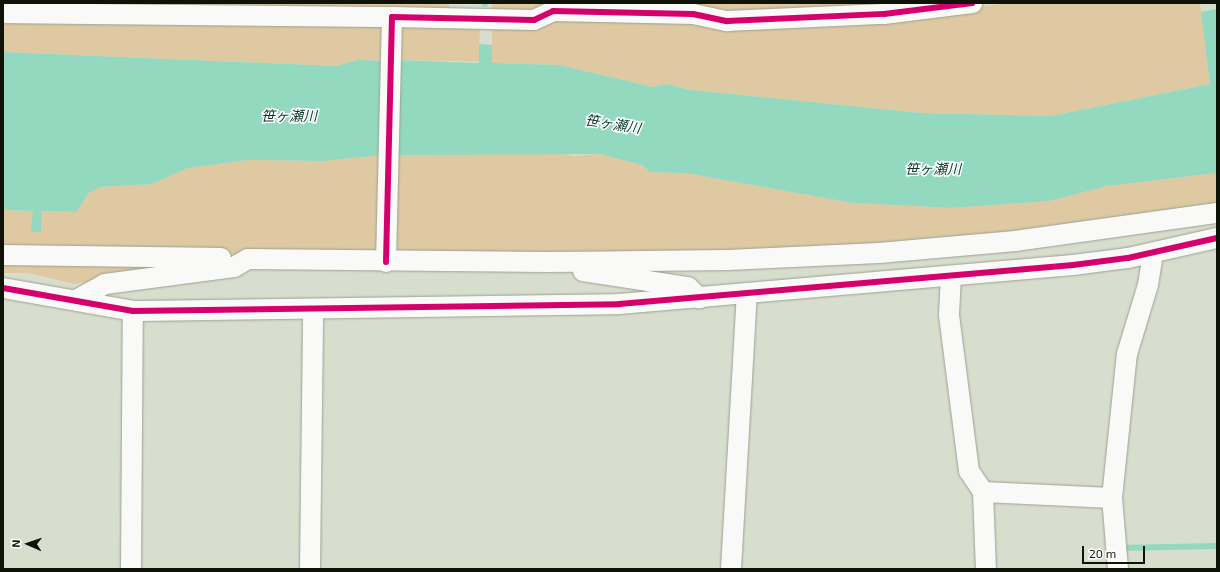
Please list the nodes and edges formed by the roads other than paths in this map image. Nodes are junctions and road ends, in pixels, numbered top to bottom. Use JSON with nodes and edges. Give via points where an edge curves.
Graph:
{"nodes":[{"id":1,"x":88,"y":3,"type":"edge"},
{"id":2,"x":972,"y":3,"type":"edge"},
{"id":3,"x":457,"y":11,"type":"edge"},
{"id":4,"x":3,"y":13,"type":"edge"},
{"id":5,"x":112,"y":15,"type":"junction"},
{"id":6,"x":392,"y":20,"type":"junction"},
{"id":7,"x":1217,"y":212,"type":"edge"},
{"id":8,"x":1217,"y":238,"type":"edge"},
{"id":9,"x":1153,"y":253,"type":"junction"},
{"id":10,"x":3,"y":255,"type":"edge"},
{"id":11,"x":248,"y":259,"type":"junction"},
{"id":12,"x":386,"y":259,"type":"junction"},
{"id":13,"x":561,"y":262,"type":"junction"},
{"id":14,"x":951,"y":276,"type":"junction"},
{"id":15,"x":3,"y":288,"type":"edge"},
{"id":16,"x":747,"y":293,"type":"junction"},
{"id":17,"x":699,"y":298,"type":"junction"},
{"id":18,"x":78,"y":299,"type":"junction"},
{"id":19,"x":133,"y":311,"type":"junction"},
{"id":20,"x":313,"y":311,"type":"junction"},
{"id":21,"x":983,"y":492,"type":"junction"},
{"id":22,"x":1112,"y":498,"type":"junction"},
{"id":23,"x":131,"y":569,"type":"edge"},
{"id":24,"x":310,"y":569,"type":"edge"},
{"id":25,"x":731,"y":569,"type":"edge"},
{"id":26,"x":986,"y":569,"type":"edge"},
{"id":27,"x":1118,"y":569,"type":"edge"}],
"edges":[{"from":1,"to":5,"type":"street","via":[[105,6]]},
{"from":2,"to":3,"type":"street","via":[[884,14],[728,21],[693,14],[554,12],[534,20]]},
{"from":3,"to":6,"type":"street"},
{"from":4,"to":5,"type":"street"},
{"from":5,"to":6,"type":"street"},
{"from":6,"to":12,"type":"street"},
{"from":7,"to":13,"type":"street","via":[[1015,241],[879,253],[728,260]]},
{"from":8,"to":9,"type":"street"},
{"from":9,"to":14,"type":"street","via":[[1073,265]]},
{"from":9,"to":22,"type":"street","via":[[1148,285],[1127,354]]},
{"from":10,"to":11,"type":"street"},
{"from":11,"to":12,"type":"street"},
{"from":11,"to":18,"type":"street","via":[[234,267],[105,284]]},
{"from":12,"to":13,"type":"street"},
{"from":13,"to":17,"type":"street","via":[[573,270],[688,287]]},
{"from":14,"to":16,"type":"street"},
{"from":14,"to":21,"type":"street","via":[[949,315],[969,471]]},
{"from":15,"to":18,"type":"street"},
{"from":16,"to":17,"type":"street"},
{"from":16,"to":25,"type":"street"},
{"from":17,"to":20,"type":"street","via":[[619,304]]},
{"from":18,"to":19,"type":"street"},
{"from":19,"to":20,"type":"street"},
{"from":19,"to":23,"type":"street"},
{"from":20,"to":24,"type":"street"},
{"from":21,"to":22,"type":"street"},
{"from":21,"to":26,"type":"street"},
{"from":22,"to":27,"type":"street"}]}
